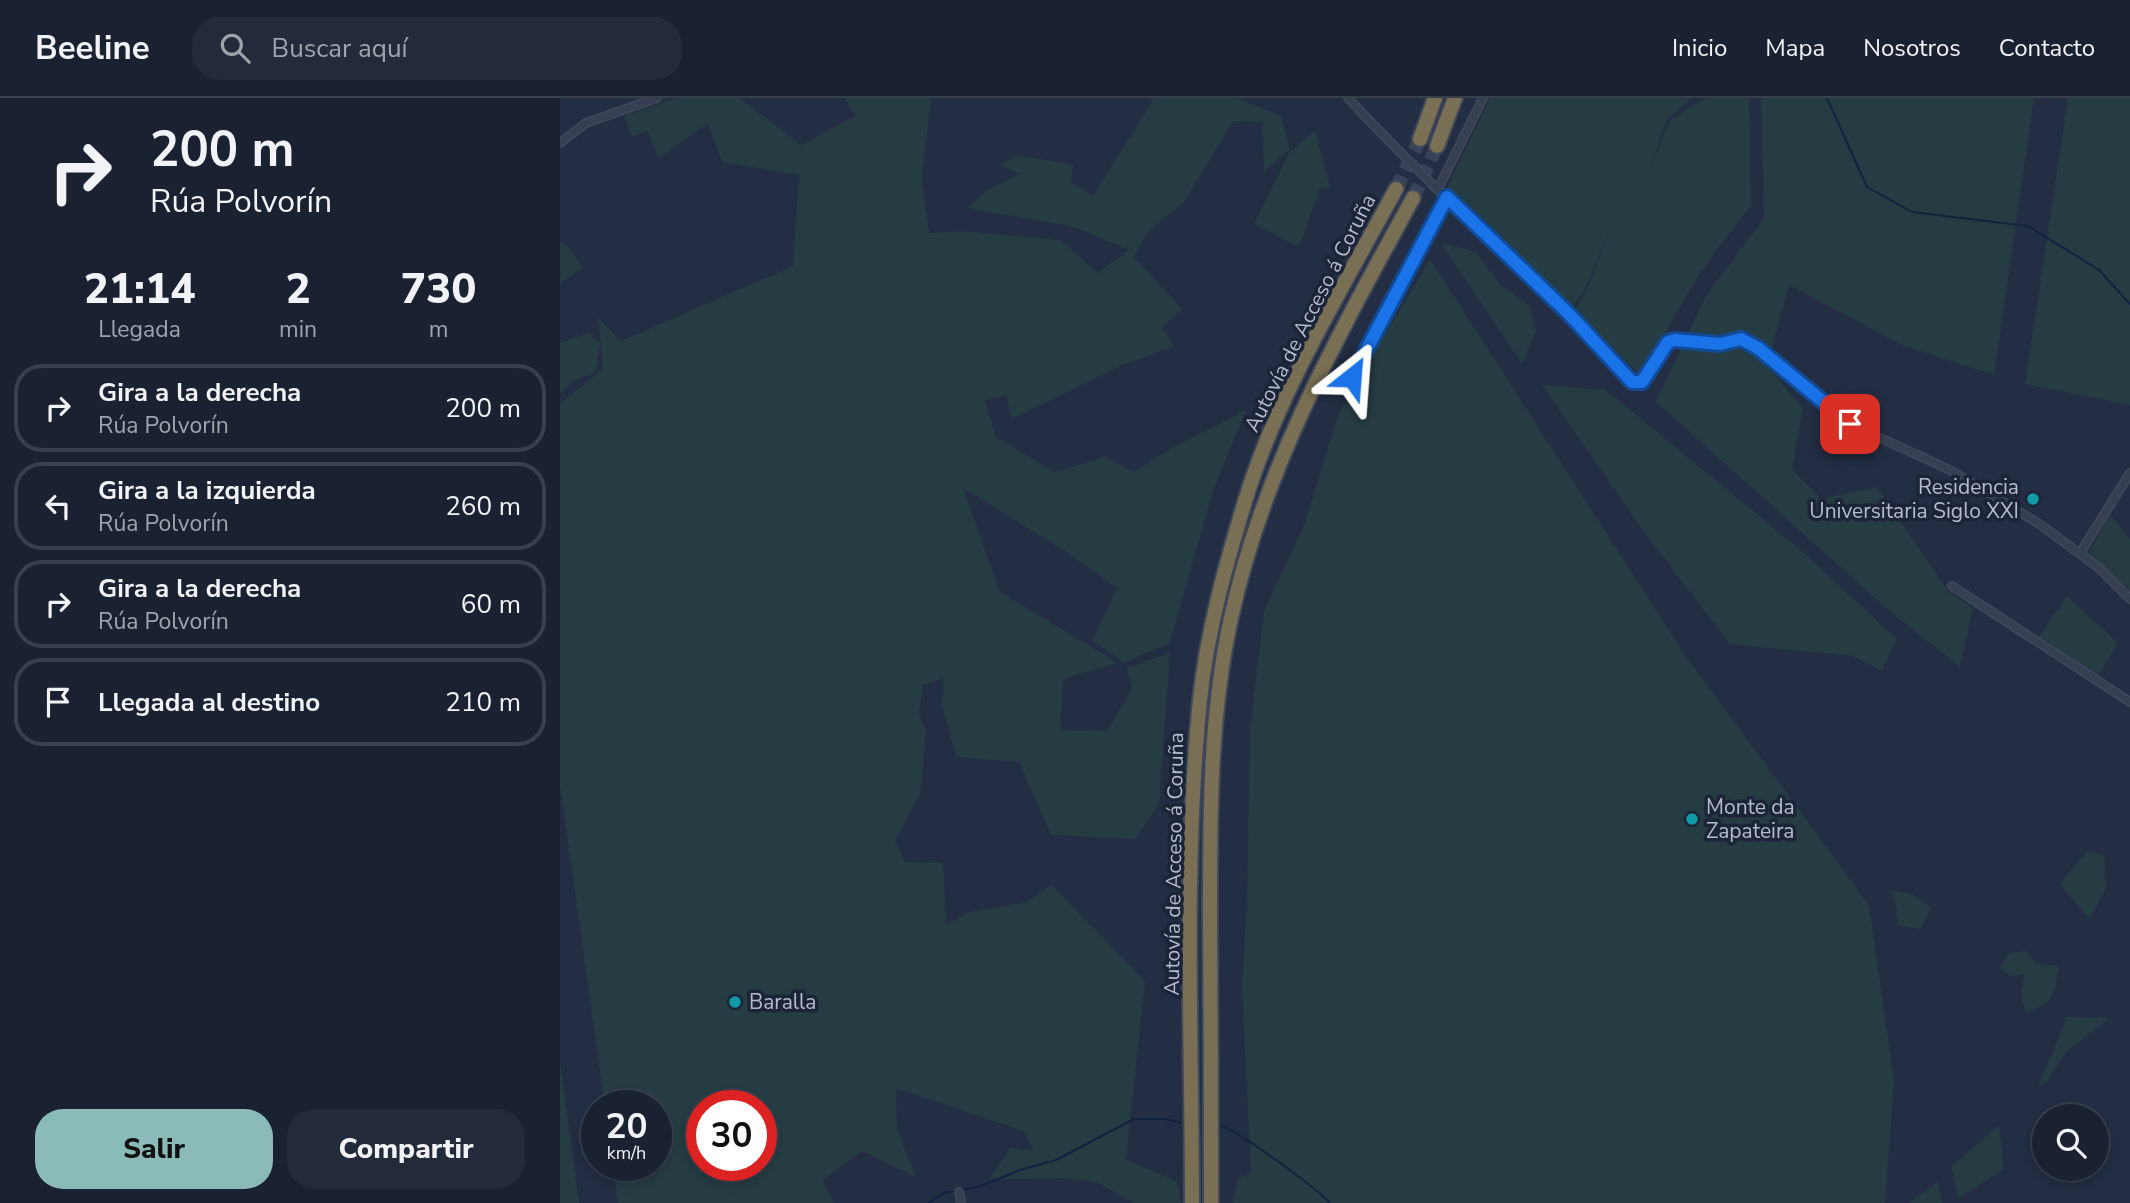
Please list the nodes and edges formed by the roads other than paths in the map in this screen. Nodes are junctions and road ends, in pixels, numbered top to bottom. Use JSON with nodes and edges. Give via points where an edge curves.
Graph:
{"nodes":[{"id":1,"x":657,"y":98,"type":"edge"},
{"id":2,"x":1348,"y":98,"type":"edge"},
{"id":3,"x":1434,"y":98,"type":"edge"},
{"id":4,"x":1455,"y":98,"type":"edge"},
{"id":5,"x":1483,"y":98,"type":"edge"},
{"id":6,"x":1420,"y":139,"type":"tunnel mouth"},
{"id":7,"x":560,"y":143,"type":"edge"},
{"id":8,"x":1437,"y":146,"type":"tunnel mouth"},
{"id":9,"x":1396,"y":189,"type":"tunnel mouth"},
{"id":10,"x":1442,"y":193,"type":"junction"},
{"id":11,"x":1413,"y":198,"type":"tunnel mouth"},
{"id":12,"x":1352,"y":377,"type":"dead end"},
{"id":13,"x":2130,"y":473,"type":"edge"},
{"id":14,"x":2080,"y":553,"type":"junction"},
{"id":15,"x":1952,"y":586,"type":"dead end"},
{"id":16,"x":2130,"y":599,"type":"edge"},
{"id":17,"x":2130,"y":702,"type":"edge"},
{"id":18,"x":959,"y":1192,"type":"dead end"},
{"id":19,"x":961,"y":1203,"type":"edge"},
{"id":20,"x":1192,"y":1203,"type":"edge"},
{"id":21,"x":1211,"y":1203,"type":"edge"}],
"edges":[{"from":1,"to":7,"type":"street","via":[[586,123]]},
{"from":2,"to":10,"type":"street"},
{"from":3,"to":6,"type":"highway"},
{"from":4,"to":8,"type":"highway"},
{"from":5,"to":10,"type":"street"},
{"from":9,"to":20,"type":"highway","name":"Autovía de Acceso á Coruña","via":[[1278,416],[1247,496],[1214,613],[1200,698],[1192,814]]},
{"from":10,"to":12,"type":"street"},
{"from":10,"to":14,"type":"street","via":[[1569,314],[1632,382],[1642,382],[1668,342],[1720,344],[1741,339],[1850,424],[1950,470]]},
{"from":11,"to":21,"type":"highway","name":"Autovía de Acceso á Coruña","via":[[1297,419],[1262,506],[1231,618],[1216,709],[1210,788]]},
{"from":13,"to":14,"type":"street"},
{"from":14,"to":16,"type":"street"},
{"from":15,"to":17,"type":"street"},
{"from":18,"to":19,"type":"street"}]}
